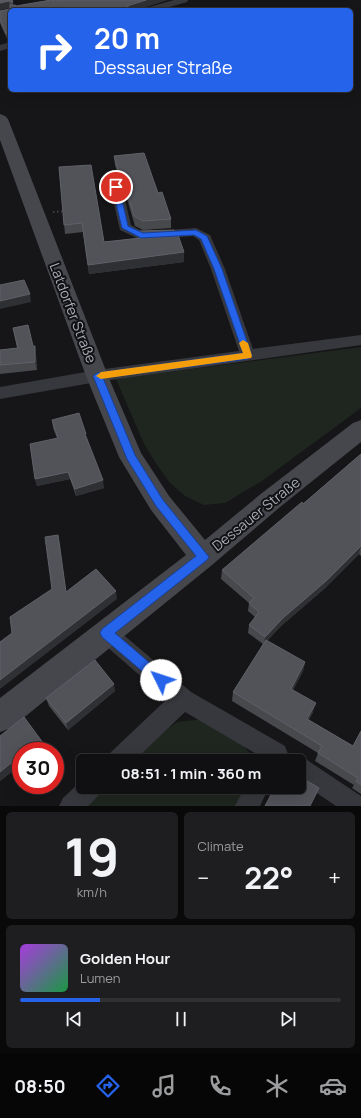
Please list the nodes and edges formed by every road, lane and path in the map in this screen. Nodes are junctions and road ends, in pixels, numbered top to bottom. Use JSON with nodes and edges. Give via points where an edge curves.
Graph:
{"nodes":[{"id":1,"x":184,"y":0,"type":"edge"},
{"id":2,"x":156,"y":8,"type":"edge"},
{"id":3,"x":0,"y":119,"type":"edge"},
{"id":4,"x":116,"y":187,"type":"dead end"},
{"id":5,"x":66,"y":211,"type":"edge"},
{"id":6,"x":36,"y":214,"type":"junction"},
{"id":7,"x":361,"y":340,"type":"edge"},
{"id":8,"x":248,"y":356,"type":"junction"},
{"id":9,"x":97,"y":376,"type":"junction"},
{"id":10,"x":0,"y":393,"type":"edge"},
{"id":11,"x":361,"y":429,"type":"edge"},
{"id":12,"x":203,"y":557,"type":"junction"},
{"id":13,"x":106,"y":633,"type":"junction"},
{"id":14,"x":183,"y":699,"type":"junction"},
{"id":15,"x":0,"y":717,"type":"edge"},
{"id":16,"x":125,"y":754,"type":"edge"},
{"id":17,"x":272,"y":754,"type":"edge"},
{"id":18,"x":306,"y":773,"type":"edge"},
{"id":19,"x":84,"y":794,"type":"edge"},
{"id":20,"x":254,"y":794,"type":"edge"},
{"id":21,"x":71,"y":806,"type":"edge"},
{"id":22,"x":247,"y":806,"type":"edge"},
{"id":23,"x":356,"y":806,"type":"edge"}],
"edges":[{"from":1,"to":2,"type":"street"},
{"from":3,"to":6,"type":"main road","name":"Latdorfer Straße"},
{"from":4,"to":8,"type":"street","via":[[125,227],[141,236],[196,232],[205,238]]},
{"from":5,"to":6,"type":"path"},
{"from":6,"to":9,"type":"main road","name":"Latdorfer Straße"},
{"from":7,"to":8,"type":"street"},
{"from":8,"to":9,"type":"street"},
{"from":9,"to":10,"type":"street"},
{"from":9,"to":12,"type":"main road","name":"Latdorfer Straße","via":[[131,456],[160,503]]},
{"from":11,"to":12,"type":"main road","name":"Dessauer Straße"},
{"from":12,"to":13,"type":"main road","name":"Dessauer Straße"},
{"from":13,"to":14,"type":"street"},
{"from":13,"to":15,"type":"main road","name":"Dessauer Straße"},
{"from":14,"to":16,"type":"street"},
{"from":14,"to":17,"type":"street"},
{"from":18,"to":23,"type":"street"},
{"from":19,"to":21,"type":"street"},
{"from":20,"to":22,"type":"street"}]}
